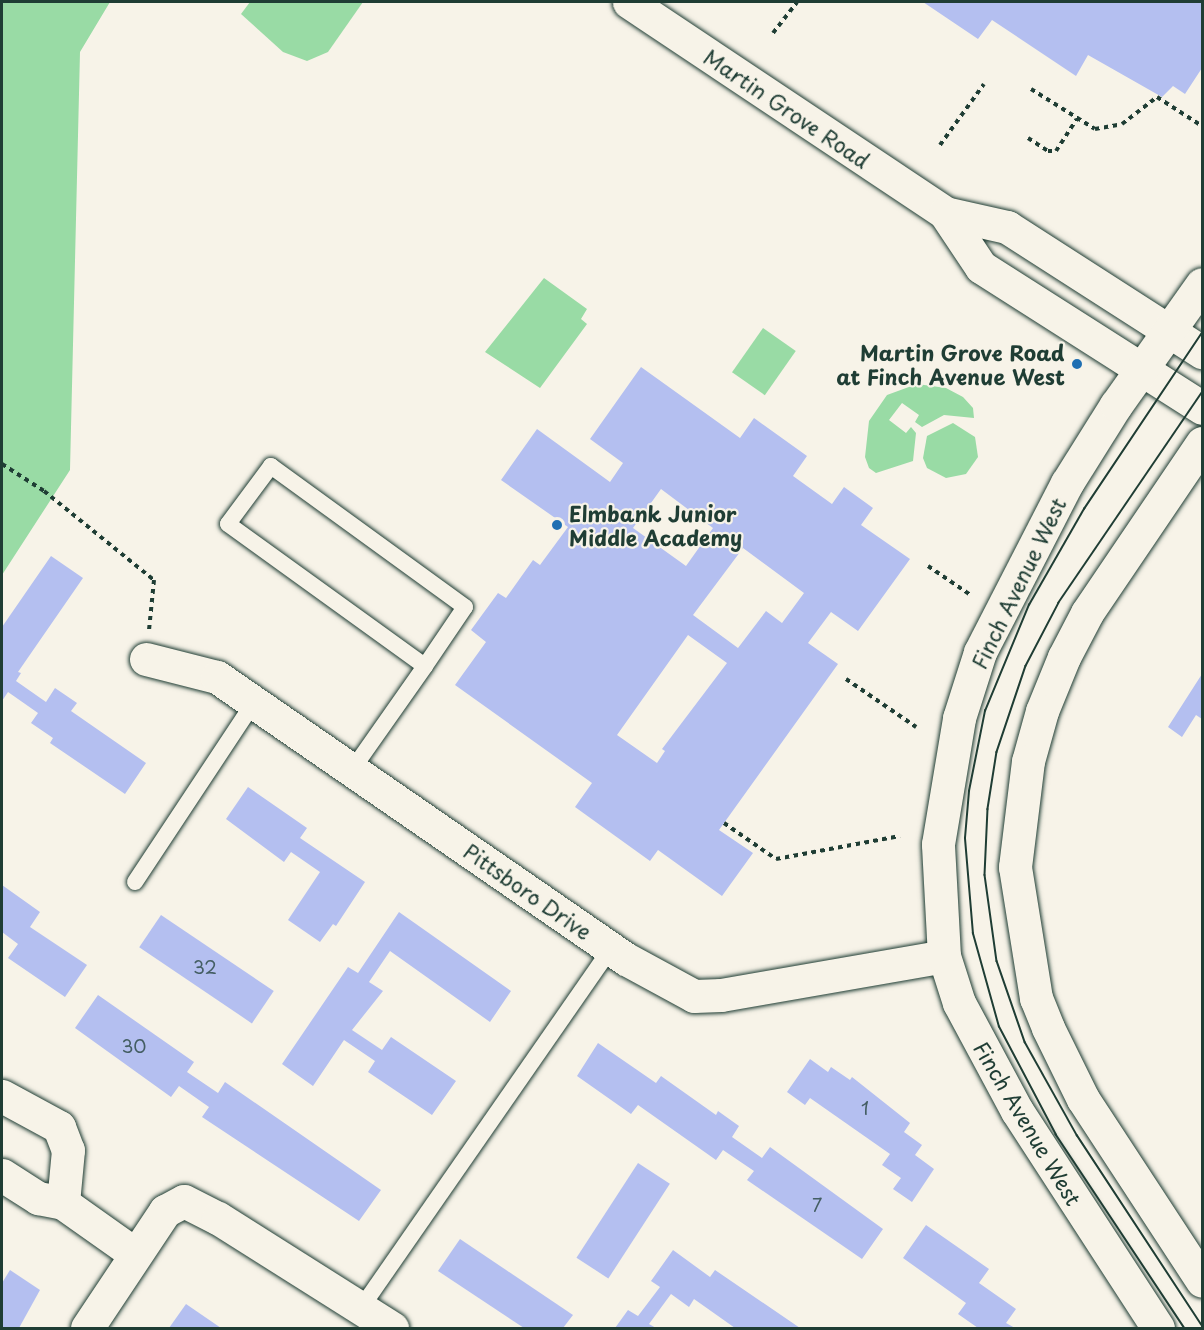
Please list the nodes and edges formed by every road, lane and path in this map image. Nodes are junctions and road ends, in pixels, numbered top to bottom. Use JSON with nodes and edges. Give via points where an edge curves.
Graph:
{"nodes":[{"id":1,"x":629,"y":2,"type":"edge"},
{"id":2,"x":797,"y":2,"type":"edge"},
{"id":3,"x":773,"y":33,"type":"dead end"},
{"id":4,"x":984,"y":84,"type":"dead end"},
{"id":5,"x":1031,"y":89,"type":"dead end"},
{"id":6,"x":1077,"y":119,"type":"junction"},
{"id":7,"x":1203,"y":126,"type":"edge"},
{"id":8,"x":1028,"y":138,"type":"dead end"},
{"id":9,"x":940,"y":145,"type":"dead end"},
{"id":10,"x":945,"y":213,"type":"junction"},
{"id":11,"x":1203,"y":285,"type":"edge"},
{"id":12,"x":1170,"y":330,"type":"junction"},
{"id":13,"x":1203,"y":352,"type":"edge"},
{"id":14,"x":1142,"y":370,"type":"junction"},
{"id":15,"x":1203,"y":408,"type":"edge"},
{"id":16,"x":1203,"y":443,"type":"edge"},
{"id":17,"x":2,"y":464,"type":"edge"},
{"id":18,"x":928,"y":566,"type":"dead end"},
{"id":19,"x":969,"y":594,"type":"dead end"},
{"id":20,"x":146,"y":659,"type":"joint"},
{"id":21,"x":425,"y":666,"type":"junction"},
{"id":22,"x":846,"y":679,"type":"dead end"},
{"id":23,"x":254,"y":702,"type":"junction"},
{"id":24,"x":916,"y":727,"type":"dead end"},
{"id":25,"x":352,"y":770,"type":"junction"},
{"id":26,"x":724,"y":823,"type":"dead end"},
{"id":27,"x":900,"y":836,"type":"dead end"},
{"id":28,"x":135,"y":882,"type":"dead end"},
{"id":29,"x":611,"y":948,"type":"junction"},
{"id":30,"x":944,"y":956,"type":"junction"},
{"id":31,"x":2,"y":1096,"type":"edge"},
{"id":32,"x":2,"y":1175,"type":"edge"},
{"id":33,"x":63,"y":1203,"type":"junction"},
{"id":34,"x":135,"y":1254,"type":"junction"},
{"id":35,"x":1203,"y":1281,"type":"edge"},
{"id":36,"x":362,"y":1308,"type":"junction"},
{"id":37,"x":87,"y":1329,"type":"edge"},
{"id":38,"x":392,"y":1329,"type":"edge"},
{"id":39,"x":1158,"y":1329,"type":"edge"}],
"edges":[{"from":1,"to":10,"type":"main road","name":"Martin Grove Road"},
{"from":2,"to":3,"type":"path"},
{"from":4,"to":9,"type":"path"},
{"from":5,"to":6,"type":"path"},
{"from":6,"to":7,"type":"path","via":[[1095,129],[1109,129],[1140,113],[1157,97]]},
{"from":6,"to":8,"type":"path","via":[[1056,151],[1048,151]]},
{"from":10,"to":12,"type":"main road","name":"Martin Grove Road","via":[[1007,227]]},
{"from":10,"to":14,"type":"main road","name":"Martin Grove Road","via":[[981,267]]},
{"from":11,"to":12,"type":"main road","name":"Finch Avenue West"},
{"from":12,"to":13,"type":"main road","name":"Martin Grove Road"},
{"from":12,"to":14,"type":"main road","name":"Finch Avenue West"},
{"from":14,"to":15,"type":"main road","name":"Martin Grove Road"},
{"from":14,"to":30,"type":"main road","name":"Finch Avenue West","via":[[1067,483],[980,652],[959,718],[939,834]]},
{"from":16,"to":35,"type":"main road","via":[[1088,613],[1064,657],[1042,711],[1028,761],[1016,867],[1034,987],[1048,1028],[1083,1099]]},
{"from":17,"to":20,"type":"path","via":[[44,491],[154,580]]},
{"from":18,"to":19,"type":"path"},
{"from":20,"to":23,"type":"main road","name":"Pittsboro Drive","via":[[217,677]]},
{"from":21,"to":21,"type":"lane","via":[[465,607],[271,466],[228,524]]},
{"from":21,"to":25,"type":"lane"},
{"from":22,"to":24,"type":"path"},
{"from":23,"to":25,"type":"main road","name":"Pittsboro Drive"},
{"from":23,"to":28,"type":"lane"},
{"from":25,"to":29,"type":"main road","name":"Pittsboro Drive"},
{"from":26,"to":27,"type":"path","via":[[776,859]]},
{"from":29,"to":30,"type":"main road","name":"Pittsboro Drive","via":[[694,996],[722,996]]},
{"from":29,"to":36,"type":"lane"},
{"from":30,"to":39,"type":"main road","name":"Finch Avenue West","via":[[976,1039],[1017,1112]]},
{"from":31,"to":33,"type":"main road","via":[[59,1127],[68,1150]]},
{"from":32,"to":33,"type":"main road","via":[[38,1198]]},
{"from":33,"to":34,"type":"main road"},
{"from":34,"to":36,"type":"main road","via":[[165,1210],[184,1201]]},
{"from":34,"to":37,"type":"main road"},
{"from":36,"to":38,"type":"main road"}]}
